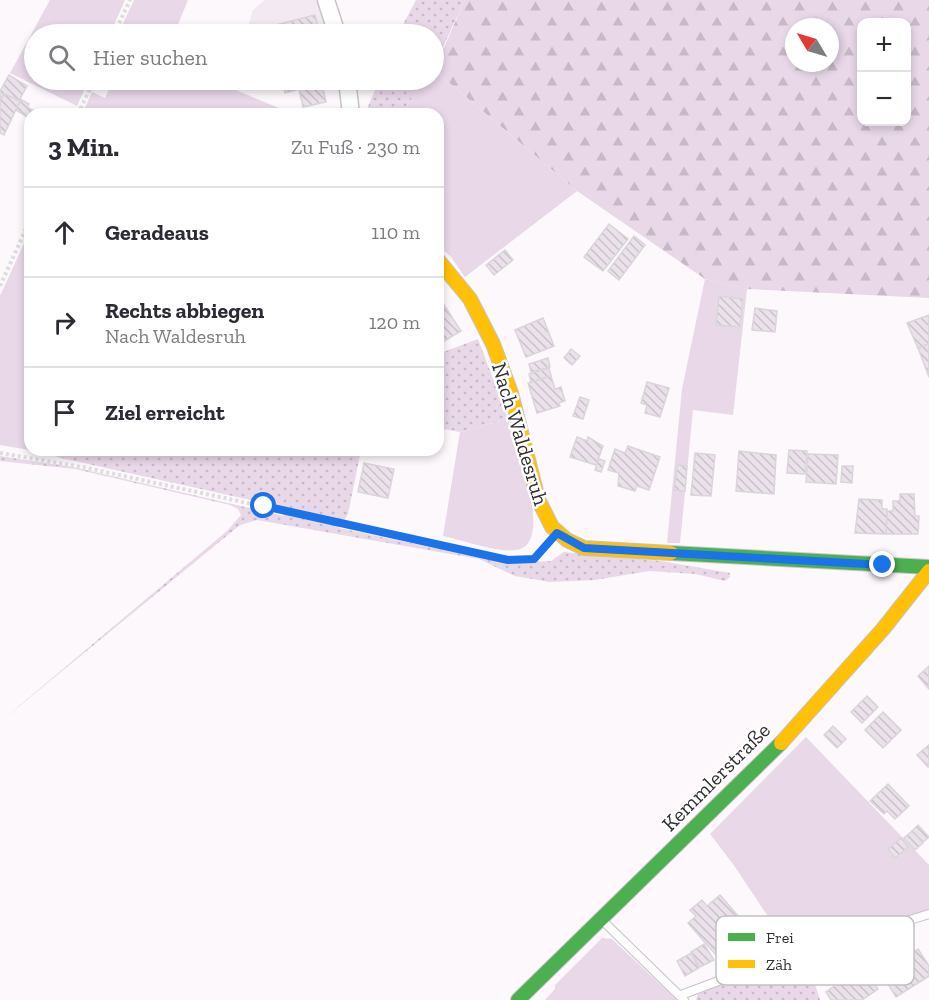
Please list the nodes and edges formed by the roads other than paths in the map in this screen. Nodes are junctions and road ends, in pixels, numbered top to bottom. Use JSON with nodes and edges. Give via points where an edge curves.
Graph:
{"nodes":[{"id":1,"x":326,"y":0,"type":"edge"},
{"id":2,"x":334,"y":24,"type":"edge"},
{"id":3,"x":347,"y":90,"type":"edge"},
{"id":4,"x":350,"y":108,"type":"edge"},
{"id":5,"x":444,"y":267,"type":"edge"},
{"id":6,"x":929,"y":569,"type":"edge"},
{"id":7,"x":929,"y":914,"type":"edge"},
{"id":8,"x":914,"y":919,"type":"edge"},
{"id":9,"x":601,"y":920,"type":"junction"},
{"id":10,"x":716,"y":983,"type":"edge"},
{"id":11,"x":683,"y":997,"type":"edge"},
{"id":12,"x":518,"y":1000,"type":"edge"}],
"edges":[{"from":1,"to":2,"type":"street"},
{"from":3,"to":4,"type":"street"},
{"from":5,"to":6,"type":"street","name":"Nach Waldesruh","via":[[488,332],[519,420],[545,518],[557,533],[584,548]]},
{"from":6,"to":9,"type":"street","name":"Kemmlerstraße","via":[[887,626],[798,725]]},
{"from":7,"to":8,"type":"lane"},
{"from":9,"to":11,"type":"lane"},
{"from":9,"to":12,"type":"street","name":"Kemmlerstraße"},
{"from":10,"to":11,"type":"lane"}]}
